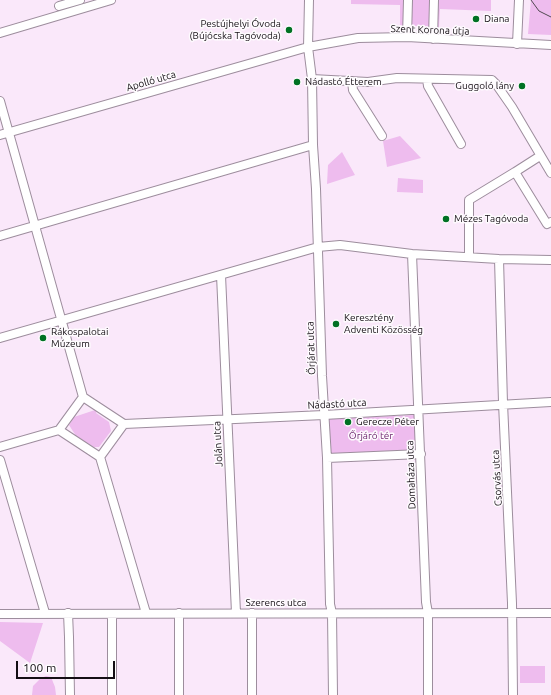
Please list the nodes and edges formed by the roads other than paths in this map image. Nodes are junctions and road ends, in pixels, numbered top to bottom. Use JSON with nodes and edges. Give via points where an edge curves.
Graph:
{"nodes":[{"id":1,"x":80,"y":0,"type":"edge"},
{"id":2,"x":111,"y":0,"type":"edge"},
{"id":3,"x":309,"y":0,"type":"edge"},
{"id":4,"x":408,"y":0,"type":"edge"},
{"id":5,"x":434,"y":0,"type":"edge"},
{"id":6,"x":519,"y":0,"type":"edge"},
{"id":7,"x":58,"y":3,"type":"edge"},
{"id":8,"x":61,"y":15,"type":"junction"},
{"id":9,"x":0,"y":32,"type":"edge"},
{"id":10,"x":406,"y":37,"type":"junction"},
{"id":11,"x":433,"y":39,"type":"junction"},
{"id":12,"x":517,"y":44,"type":"junction"},
{"id":13,"x":551,"y":45,"type":"edge"},
{"id":14,"x":308,"y":47,"type":"junction"},
{"id":15,"x":427,"y":78,"type":"junction"},
{"id":16,"x":312,"y":79,"type":"junction"},
{"id":17,"x":352,"y":81,"type":"junction"},
{"id":18,"x":0,"y":101,"type":"edge"},
{"id":19,"x":9,"y":132,"type":"junction"},
{"id":20,"x":0,"y":135,"type":"edge"},
{"id":21,"x":382,"y":136,"type":"dead end"},
{"id":22,"x":461,"y":144,"type":"dead end"},
{"id":23,"x":313,"y":146,"type":"junction"},
{"id":24,"x":540,"y":156,"type":"junction"},
{"id":25,"x":515,"y":172,"type":"junction"},
{"id":26,"x":551,"y":173,"type":"edge"},
{"id":27,"x":551,"y":222,"type":"edge"},
{"id":28,"x":35,"y":226,"type":"junction"},
{"id":29,"x":0,"y":236,"type":"edge"},
{"id":30,"x":318,"y":247,"type":"junction"},
{"id":31,"x":412,"y":254,"type":"junction"},
{"id":32,"x":469,"y":257,"type":"junction"},
{"id":33,"x":499,"y":259,"type":"junction"},
{"id":34,"x":551,"y":260,"type":"edge"},
{"id":35,"x":221,"y":275,"type":"junction"},
{"id":36,"x":62,"y":320,"type":"junction"},
{"id":37,"x":0,"y":338,"type":"edge"},
{"id":38,"x":83,"y":397,"type":"junction"},
{"id":39,"x":551,"y":402,"type":"edge"},
{"id":40,"x":503,"y":404,"type":"junction"},
{"id":41,"x":418,"y":409,"type":"junction"},
{"id":42,"x":324,"y":414,"type":"junction"},
{"id":43,"x":227,"y":419,"type":"junction"},
{"id":44,"x":124,"y":424,"type":"junction"},
{"id":45,"x":59,"y":430,"type":"junction"},
{"id":46,"x":0,"y":447,"type":"edge"},
{"id":47,"x":421,"y":454,"type":"junction"},
{"id":48,"x":100,"y":457,"type":"junction"},
{"id":49,"x":327,"y":458,"type":"junction"},
{"id":50,"x":0,"y":460,"type":"edge"},
{"id":51,"x":45,"y":613,"type":"junction"},
{"id":52,"x":68,"y":613,"type":"junction"},
{"id":53,"x":146,"y":613,"type":"junction"},
{"id":54,"x":179,"y":613,"type":"junction"},
{"id":55,"x":236,"y":613,"type":"junction"},
{"id":56,"x":252,"y":613,"type":"junction"},
{"id":57,"x":332,"y":613,"type":"junction"},
{"id":58,"x":428,"y":613,"type":"junction"},
{"id":59,"x":512,"y":613,"type":"junction"},
{"id":60,"x":551,"y":613,"type":"edge"},
{"id":61,"x":0,"y":614,"type":"edge"},
{"id":62,"x":112,"y":615,"type":"junction"},
{"id":63,"x":70,"y":695,"type":"edge"},
{"id":64,"x":112,"y":695,"type":"edge"},
{"id":65,"x":179,"y":695,"type":"edge"},
{"id":66,"x":252,"y":695,"type":"edge"},
{"id":67,"x":333,"y":695,"type":"edge"},
{"id":68,"x":428,"y":695,"type":"edge"},
{"id":69,"x":513,"y":695,"type":"edge"}],
"edges":[{"from":1,"to":7,"type":"street"},
{"from":2,"to":8,"type":"street"},
{"from":3,"to":14,"type":"street","name":"Őrjárat utca"},
{"from":4,"to":10,"type":"street"},
{"from":5,"to":11,"type":"street"},
{"from":6,"to":12,"type":"street"},
{"from":7,"to":8,"type":"street"},
{"from":8,"to":9,"type":"street"},
{"from":10,"to":11,"type":"street","name":"Szent Korona útja"},
{"from":10,"to":14,"type":"street","name":"Szent Korona útja","via":[[358,38]]},
{"from":11,"to":12,"type":"street","name":"Szent Korona útja"},
{"from":12,"to":13,"type":"street","name":"Szent Korona útja"},
{"from":14,"to":16,"type":"street","name":"Őrjárat utca"},
{"from":14,"to":19,"type":"street","name":"Apolló utca"},
{"from":15,"to":17,"type":"street"},
{"from":15,"to":22,"type":"street","via":[[428,86]]},
{"from":15,"to":24,"type":"street","via":[[492,80],[512,107]]},
{"from":16,"to":17,"type":"street"},
{"from":16,"to":23,"type":"street","name":"Őrjárat utca"},
{"from":17,"to":21,"type":"street","via":[[353,90]]},
{"from":18,"to":19,"type":"street"},
{"from":19,"to":20,"type":"street","name":"Apolló utca"},
{"from":19,"to":28,"type":"street"},
{"from":23,"to":28,"type":"street"},
{"from":23,"to":30,"type":"street","name":"Őrjárat utca"},
{"from":24,"to":25,"type":"street"},
{"from":24,"to":26,"type":"street"},
{"from":25,"to":27,"type":"street","via":[[547,224]]},
{"from":25,"to":32,"type":"street","via":[[469,200]]},
{"from":28,"to":29,"type":"street"},
{"from":28,"to":36,"type":"street"},
{"from":30,"to":31,"type":"street","via":[[340,245]]},
{"from":30,"to":35,"type":"street"},
{"from":30,"to":42,"type":"street","name":"Őrjárat utca"},
{"from":31,"to":32,"type":"street"},
{"from":31,"to":41,"type":"street","name":"Domaháza utca"},
{"from":32,"to":33,"type":"street"},
{"from":33,"to":34,"type":"street"},
{"from":33,"to":40,"type":"street","name":"Csorvás utca"},
{"from":35,"to":36,"type":"street"},
{"from":35,"to":43,"type":"street","name":"Jolán utca"},
{"from":36,"to":37,"type":"street"},
{"from":36,"to":38,"type":"street"},
{"from":38,"to":44,"type":"street"},
{"from":38,"to":45,"type":"street"},
{"from":39,"to":40,"type":"street","name":"Nádastó utca"},
{"from":40,"to":41,"type":"street","name":"Nádastó utca"},
{"from":40,"to":59,"type":"street","name":"Csorvás utca"},
{"from":41,"to":42,"type":"street","name":"Nádastó utca"},
{"from":41,"to":47,"type":"street","name":"Domaháza utca"},
{"from":42,"to":43,"type":"street","name":"Nádastó utca"},
{"from":42,"to":49,"type":"street","name":"Őrjárat utca"},
{"from":43,"to":44,"type":"street","name":"Nádastó utca"},
{"from":43,"to":55,"type":"street","name":"Jolán utca"},
{"from":44,"to":48,"type":"street"},
{"from":45,"to":46,"type":"street"},
{"from":45,"to":48,"type":"street"},
{"from":47,"to":49,"type":"street"},
{"from":47,"to":58,"type":"street","name":"Domaháza utca"},
{"from":48,"to":53,"type":"street"},
{"from":49,"to":57,"type":"street","name":"Őrjárat utca"},
{"from":50,"to":51,"type":"street"},
{"from":51,"to":52,"type":"street","name":"Szerencs utca"},
{"from":51,"to":61,"type":"street","name":"Szerencs utca"},
{"from":52,"to":62,"type":"street","name":"Szerencs utca"},
{"from":52,"to":63,"type":"street"},
{"from":53,"to":54,"type":"street","name":"Szerencs utca"},
{"from":53,"to":62,"type":"street","name":"Szerencs utca"},
{"from":54,"to":55,"type":"street","name":"Szerencs utca"},
{"from":54,"to":65,"type":"street"},
{"from":55,"to":56,"type":"street","name":"Szerencs utca"},
{"from":56,"to":57,"type":"street","name":"Szerencs utca"},
{"from":56,"to":66,"type":"street"},
{"from":57,"to":58,"type":"street","name":"Szerencs utca"},
{"from":57,"to":67,"type":"street","name":"Őrjárat utca"},
{"from":58,"to":59,"type":"street","name":"Szerencs utca"},
{"from":58,"to":68,"type":"street","name":"Domaháza utca"},
{"from":59,"to":60,"type":"street","name":"Szerencs utca"},
{"from":59,"to":69,"type":"street","name":"Csorvás utca"},
{"from":62,"to":64,"type":"street"}]}
